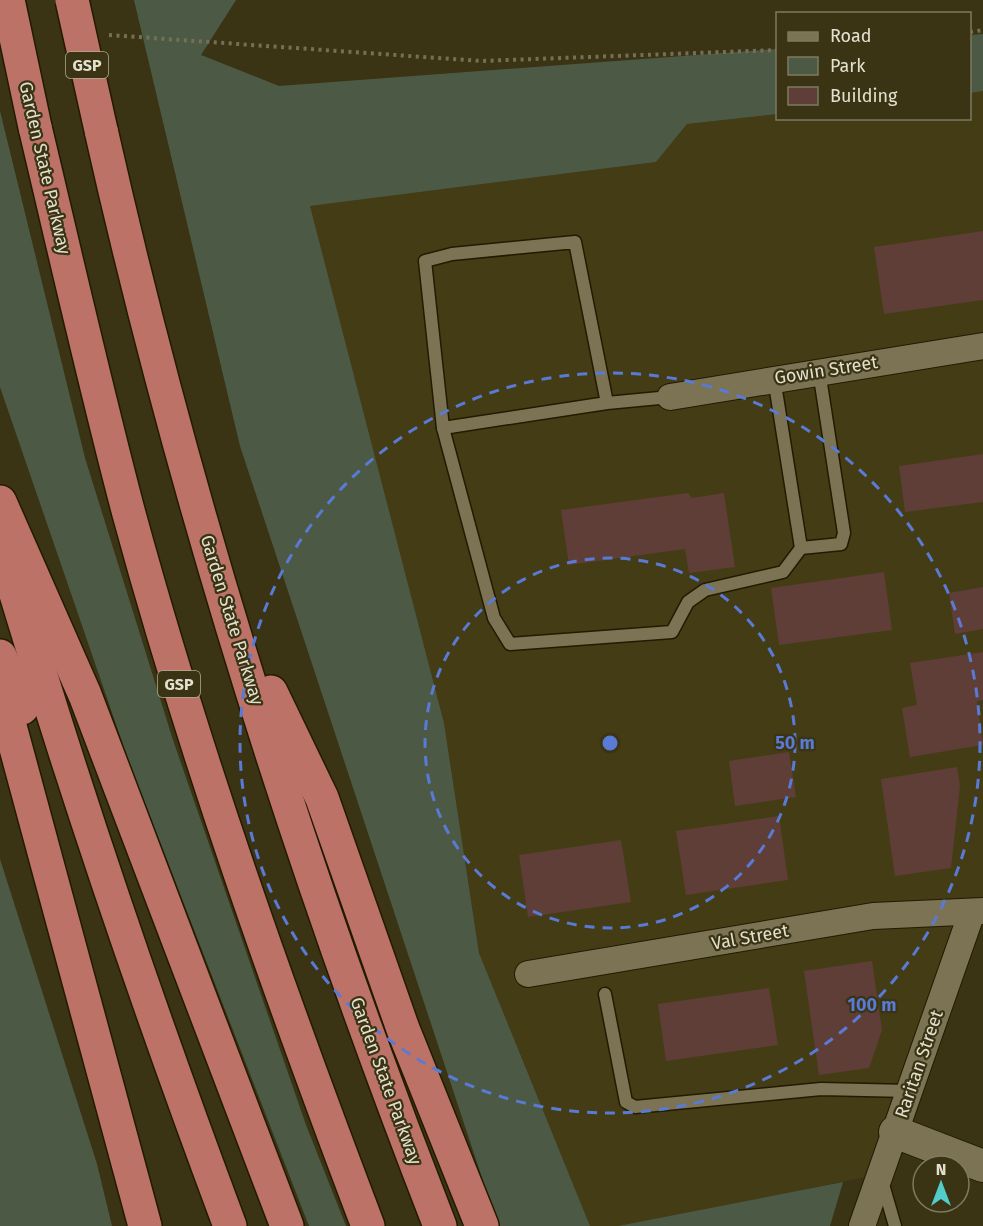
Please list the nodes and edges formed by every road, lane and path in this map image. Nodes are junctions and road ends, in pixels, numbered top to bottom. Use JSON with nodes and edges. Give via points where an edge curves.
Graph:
{"nodes":[{"id":1,"x":8,"y":0,"type":"edge"},
{"id":2,"x":72,"y":0,"type":"edge"},
{"id":3,"x":106,"y":35,"type":"dead end"},
{"id":4,"x":776,"y":50,"type":"edge"},
{"id":5,"x":983,"y":346,"type":"edge"},
{"id":6,"x":819,"y":371,"type":"junction"},
{"id":7,"x":774,"y":378,"type":"junction"},
{"id":8,"x":670,"y":397,"type":"joint"},
{"id":9,"x":608,"y":403,"type":"junction"},
{"id":10,"x":442,"y":428,"type":"junction"},
{"id":11,"x":0,"y":502,"type":"edge"},
{"id":12,"x":0,"y":541,"type":"edge"},
{"id":13,"x":801,"y":548,"type":"junction"},
{"id":14,"x":224,"y":594,"type":"junction"},
{"id":15,"x":0,"y":656,"type":"edge"},
{"id":16,"x":0,"y":690,"type":"edge"},
{"id":17,"x":978,"y":911,"type":"edge"},
{"id":18,"x":528,"y":974,"type":"dead end"},
{"id":19,"x":605,"y":994,"type":"dead end"},
{"id":20,"x":158,"y":1033,"type":"junction"},
{"id":21,"x":909,"y":1091,"type":"junction"},
{"id":22,"x":895,"y":1132,"type":"junction"},
{"id":23,"x":983,"y":1143,"type":"edge"},
{"id":24,"x":948,"y":1150,"type":"junction"},
{"id":25,"x":983,"y":1166,"type":"edge"},
{"id":26,"x":881,"y":1174,"type":"junction"},
{"id":27,"x":145,"y":1226,"type":"edge"},
{"id":28,"x":230,"y":1226,"type":"edge"},
{"id":29,"x":287,"y":1226,"type":"edge"},
{"id":30,"x":368,"y":1226,"type":"edge"},
{"id":31,"x":440,"y":1226,"type":"edge"},
{"id":32,"x":482,"y":1226,"type":"edge"},
{"id":33,"x":862,"y":1226,"type":"edge"},
{"id":34,"x":895,"y":1226,"type":"edge"}],
"edges":[{"from":1,"to":30,"type":"highway","name":"Garden State Parkway","number":"GSP","bridge":true,"via":[[109,437],[177,679],[254,915]]},
{"from":2,"to":14,"type":"highway","name":"Garden State Parkway","number":"GSP","bridge":true,"via":[[150,338]]},
{"from":3,"to":4,"type":"path","via":[[481,61]]},
{"from":5,"to":6,"type":"street","name":"Gowin Street"},
{"from":6,"to":7,"type":"street","name":"Gowin Street"},
{"from":6,"to":13,"type":"lane","via":[[844,533],[841,544]]},
{"from":7,"to":8,"type":"street","name":"Gowin Street"},
{"from":7,"to":13,"type":"lane"},
{"from":8,"to":9,"type":"lane"},
{"from":9,"to":10,"type":"lane"},
{"from":9,"to":10,"type":"lane","via":[[575,242],[452,254],[425,261]]},
{"from":10,"to":13,"type":"lane","via":[[494,618],[510,644],[672,632],[688,602],[705,590],[783,572]]},
{"from":11,"to":29,"type":"highway","via":[[85,695]]},
{"from":12,"to":20,"type":"highway","via":[[50,709]]},
{"from":14,"to":31,"type":"highway","name":"Garden State Parkway","number":"GSP","via":[[307,860]]},
{"from":14,"to":32,"type":"highway","via":[[322,798],[403,1029]]},
{"from":15,"to":20,"type":"highway"},
{"from":16,"to":27,"type":"highway"},
{"from":17,"to":18,"type":"street","name":"Val Street","via":[[873,916]]},
{"from":17,"to":21,"type":"street","name":"Raritan Street"},
{"from":19,"to":21,"type":"lane","via":[[626,1102],[635,1107],[821,1089]]},
{"from":20,"to":28,"type":"highway"},
{"from":21,"to":22,"type":"street","name":"Raritan Street"},
{"from":22,"to":24,"type":"street"},
{"from":22,"to":26,"type":"street","name":"Raritan Street"},
{"from":23,"to":24,"type":"street"},
{"from":24,"to":25,"type":"street"},
{"from":26,"to":33,"type":"street","name":"Raritan Street"},
{"from":26,"to":34,"type":"lane"}]}
